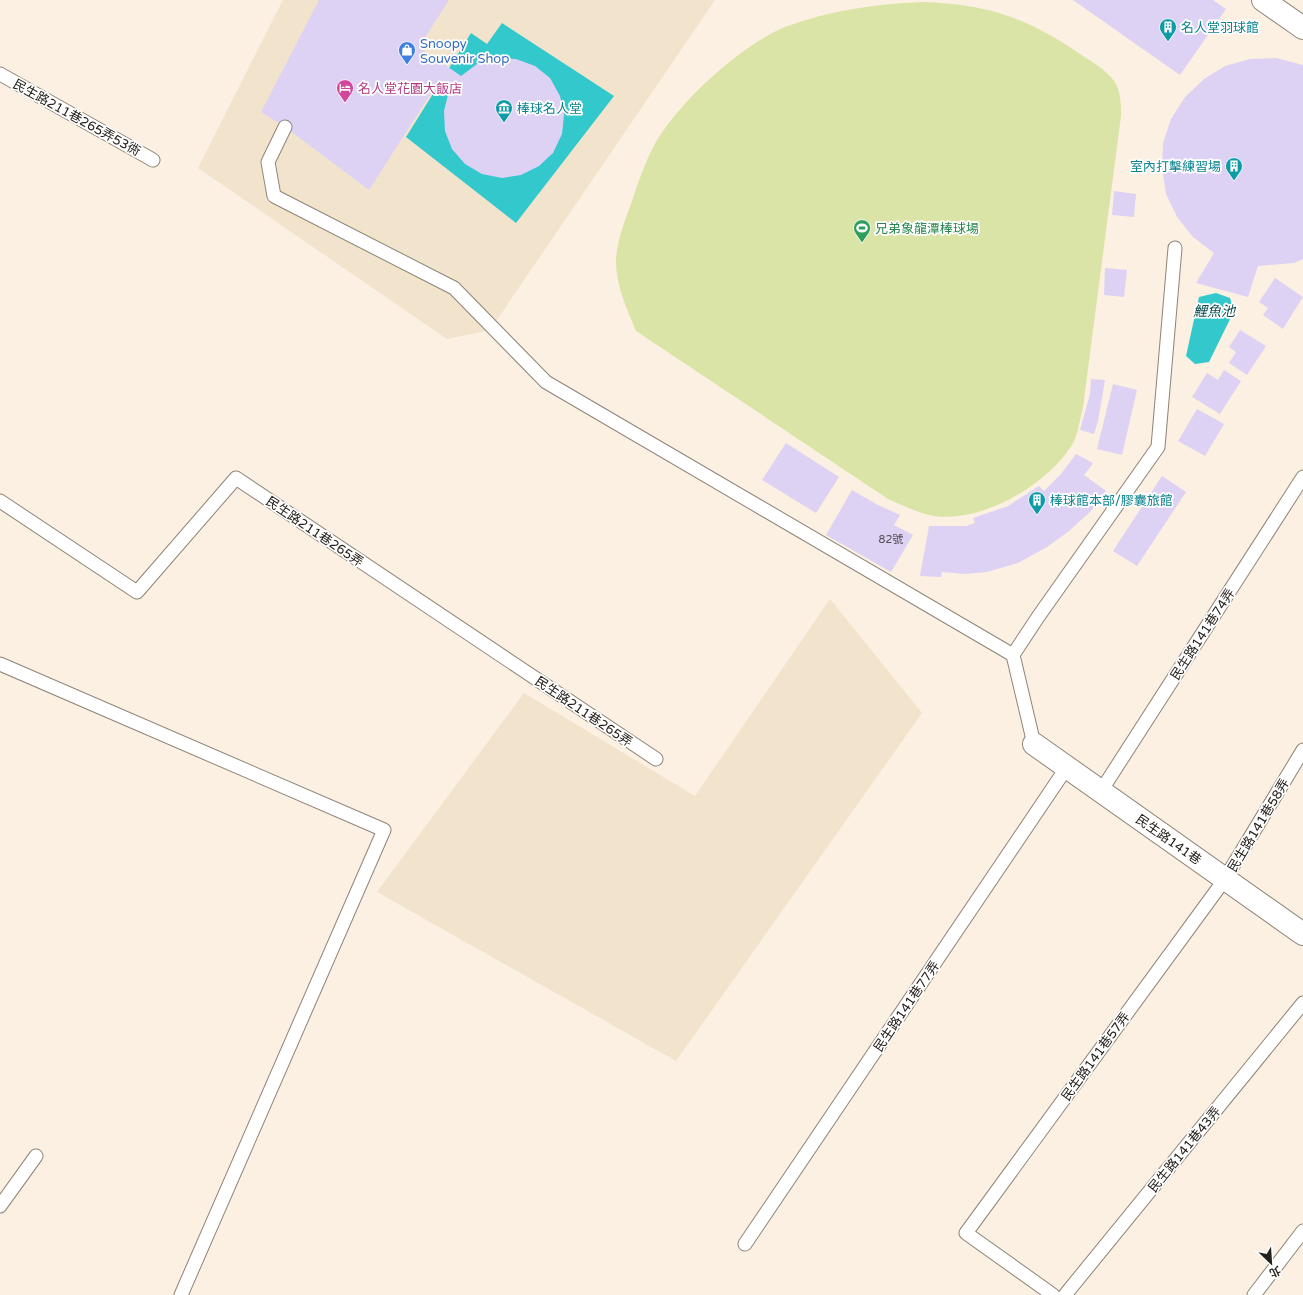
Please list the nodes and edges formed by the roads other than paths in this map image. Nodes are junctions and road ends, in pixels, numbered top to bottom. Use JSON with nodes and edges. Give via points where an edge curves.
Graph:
{"nodes":[{"id":1,"x":1263,"y":0,"type":"edge"},
{"id":2,"x":1303,"y":28,"type":"edge"},
{"id":3,"x":0,"y":74,"type":"edge"},
{"id":4,"x":285,"y":126,"type":"dead end"},
{"id":5,"x":153,"y":160,"type":"dead end"},
{"id":6,"x":1175,"y":248,"type":"dead end"},
{"id":7,"x":1303,"y":477,"type":"edge"},
{"id":8,"x":0,"y":501,"type":"edge"},
{"id":9,"x":1013,"y":655,"type":"junction"},
{"id":10,"x":0,"y":664,"type":"edge"},
{"id":11,"x":1034,"y":744,"type":"joint"},
{"id":12,"x":1303,"y":750,"type":"edge"},
{"id":13,"x":656,"y":759,"type":"dead end"},
{"id":14,"x":1067,"y":767,"type":"junction"},
{"id":15,"x":1101,"y":791,"type":"junction"},
{"id":16,"x":1225,"y":879,"type":"junction"},
{"id":17,"x":1303,"y":934,"type":"edge"},
{"id":18,"x":1303,"y":1003,"type":"edge"},
{"id":19,"x":36,"y":1156,"type":"dead end"},
{"id":20,"x":0,"y":1206,"type":"edge"},
{"id":21,"x":1303,"y":1231,"type":"edge"},
{"id":22,"x":745,"y":1244,"type":"dead end"},
{"id":23,"x":181,"y":1295,"type":"edge"},
{"id":24,"x":1053,"y":1295,"type":"edge"},
{"id":25,"x":1065,"y":1295,"type":"edge"},
{"id":26,"x":1254,"y":1295,"type":"edge"}],
"edges":[{"from":1,"to":2,"type":"street"},
{"from":3,"to":5,"type":"lane","name":"民生路211巷265弄53衖"},
{"from":4,"to":9,"type":"lane","via":[[268,162],[274,196],[454,288],[546,382]]},
{"from":6,"to":9,"type":"lane","via":[[1158,447]]},
{"from":7,"to":15,"type":"lane","name":"民生路141巷74弄"},
{"from":8,"to":13,"type":"lane","name":"民生路211巷265弄","via":[[137,592],[236,478]]},
{"from":9,"to":11,"type":"lane"},
{"from":10,"to":23,"type":"lane","via":[[384,830]]},
{"from":11,"to":14,"type":"street","name":"民生路141巷"},
{"from":12,"to":16,"type":"lane","name":"民生路141巷58弄"},
{"from":14,"to":15,"type":"street","name":"民生路141巷"},
{"from":14,"to":22,"type":"lane","name":"民生路141巷77弄"},
{"from":15,"to":16,"type":"street","name":"民生路141巷"},
{"from":16,"to":17,"type":"street","name":"民生路141巷"},
{"from":16,"to":24,"type":"lane","name":"民生路141巷57弄","via":[[966,1233]]},
{"from":18,"to":25,"type":"lane","name":"民生路141巷43弄"},
{"from":19,"to":20,"type":"lane"},
{"from":21,"to":26,"type":"lane"}]}
